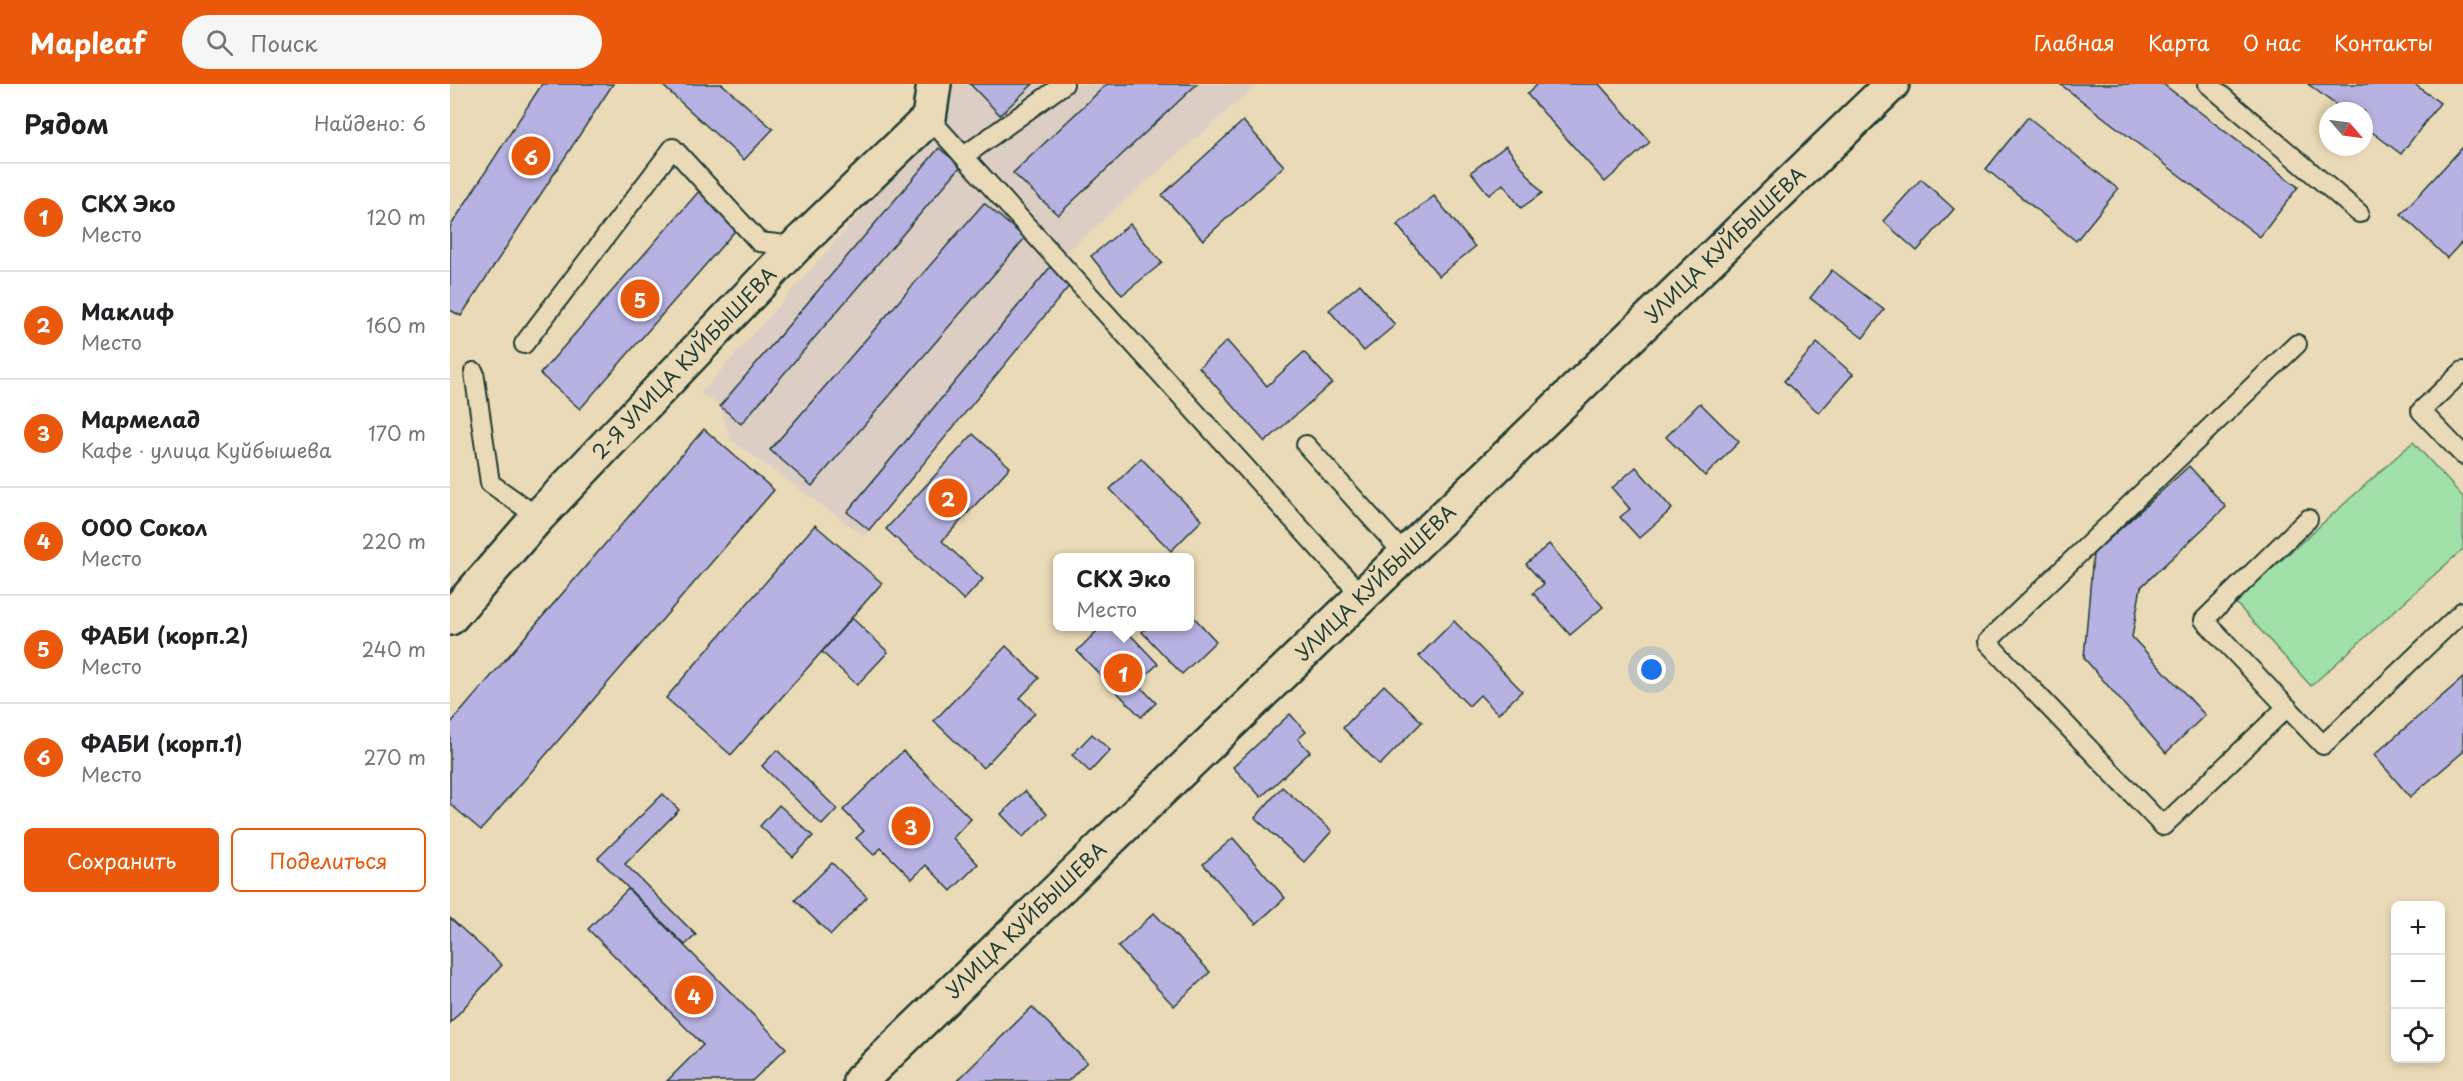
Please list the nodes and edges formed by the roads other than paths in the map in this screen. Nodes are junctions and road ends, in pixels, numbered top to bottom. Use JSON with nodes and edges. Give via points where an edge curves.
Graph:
{"nodes":[{"id":1,"x":934,"y":84,"type":"edge"},
{"id":2,"x":1064,"y":84,"type":"edge"},
{"id":3,"x":1892,"y":84,"type":"edge"},
{"id":4,"x":2208,"y":84,"type":"edge"},
{"id":5,"x":929,"y":118,"type":"junction"},
{"id":6,"x":964,"y":156,"type":"junction"},
{"id":7,"x":2360,"y":213,"type":"dead end"},
{"id":8,"x":796,"y":246,"type":"junction"},
{"id":9,"x":524,"y":344,"type":"dead end"},
{"id":10,"x":2297,"y":344,"type":"dead end"},
{"id":11,"x":2463,"y":371,"type":"edge"},
{"id":12,"x":474,"y":372,"type":"dead end"},
{"id":13,"x":1306,"y":445,"type":"dead end"},
{"id":14,"x":2463,"y":455,"type":"edge"},
{"id":15,"x":538,"y":517,"type":"junction"},
{"id":16,"x":2308,"y":519,"type":"dead end"},
{"id":17,"x":1405,"y":555,"type":"junction"},
{"id":18,"x":1362,"y":596,"type":"junction"},
{"id":19,"x":2463,"y":611,"type":"edge"},
{"id":20,"x":450,"y":618,"type":"edge"},
{"id":21,"x":2287,"y":707,"type":"junction"},
{"id":22,"x":860,"y":1081,"type":"edge"}],
"edges":[{"from":1,"to":5,"type":"street"},
{"from":2,"to":6,"type":"lane"},
{"from":3,"to":17,"type":"street","name":"УЛИЦА КУЙБЫШЕВА"},
{"from":4,"to":7,"type":"lane"},
{"from":5,"to":6,"type":"lane"},
{"from":5,"to":8,"type":"street","name":"2-Я УЛИЦА КУЙБЫШЕВА"},
{"from":6,"to":18,"type":"lane"},
{"from":8,"to":9,"type":"lane","via":[[759,242],[673,148]]},
{"from":8,"to":15,"type":"street","name":"2-Я УЛИЦА КУЙБЫШЕВА"},
{"from":10,"to":21,"type":"lane","via":[[1987,642],[2163,826]]},
{"from":11,"to":14,"type":"lane","via":[[2421,411]]},
{"from":12,"to":15,"type":"lane","via":[[490,483]]},
{"from":13,"to":17,"type":"lane"},
{"from":15,"to":20,"type":"street","name":"2-Я УЛИЦА КУЙБЫШЕВА"},
{"from":16,"to":21,"type":"lane","via":[[2204,620]]},
{"from":17,"to":18,"type":"street","name":"УЛИЦА КУЙБЫШЕВА"},
{"from":18,"to":22,"type":"street","name":"УЛИЦА КУЙБЫШЕВА"},
{"from":19,"to":21,"type":"lane","via":[[2324,745]]}]}
